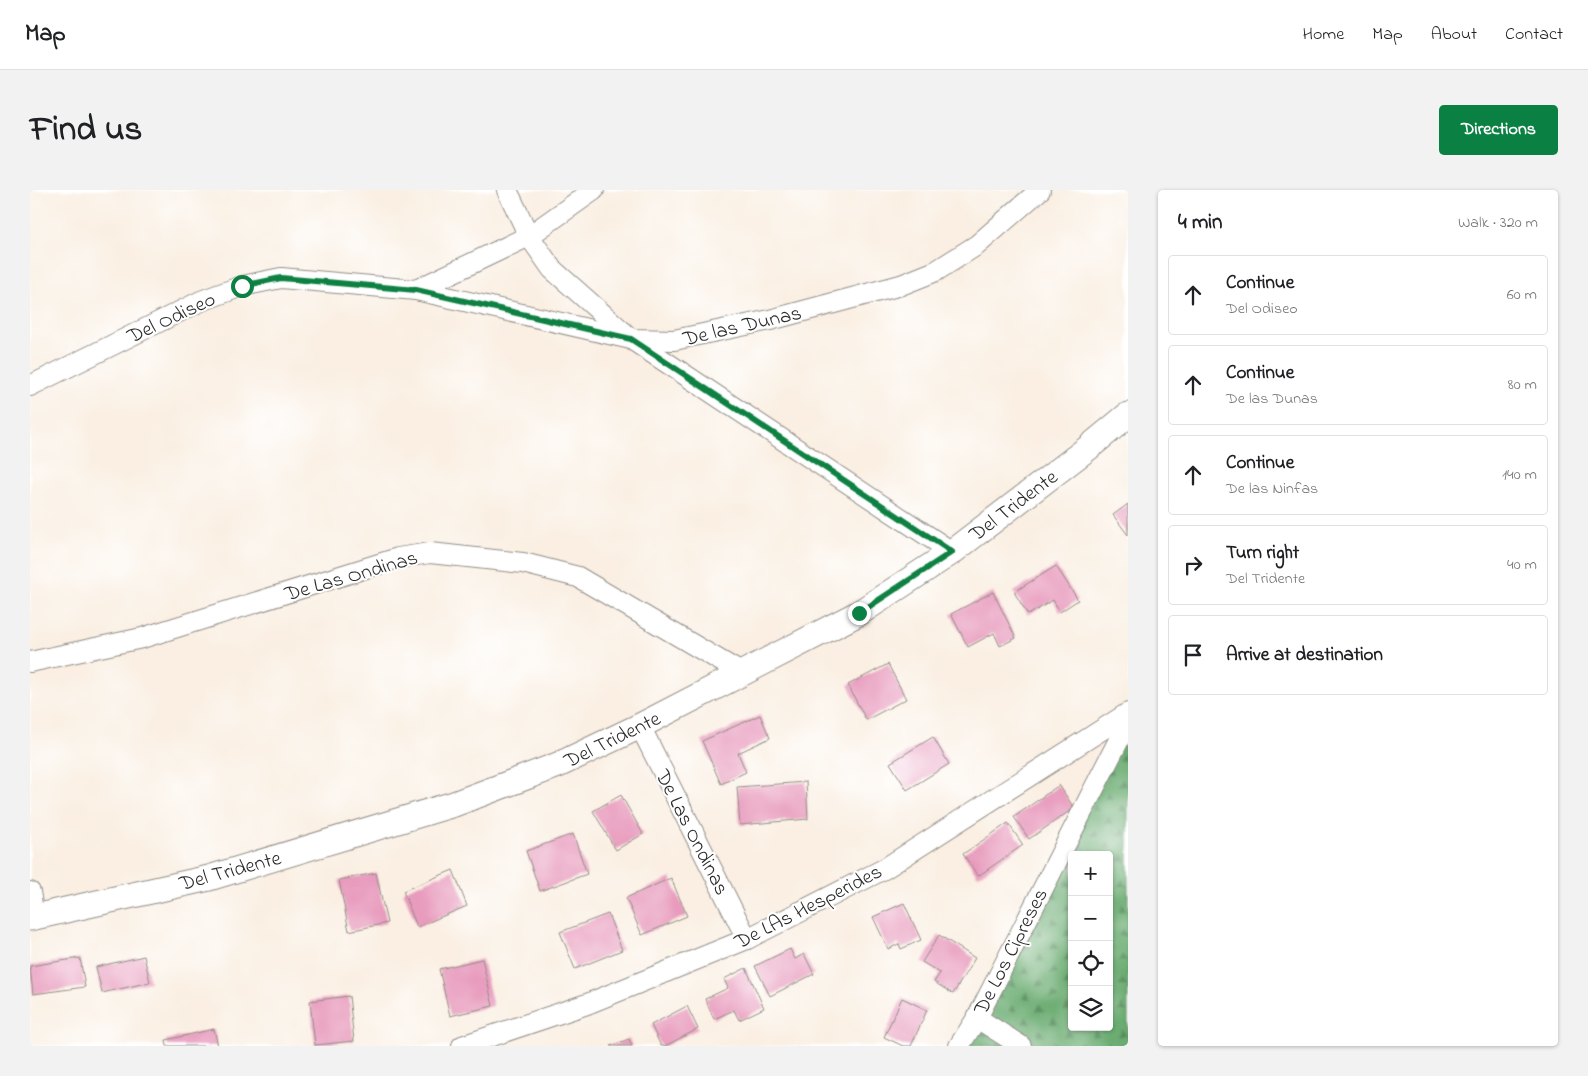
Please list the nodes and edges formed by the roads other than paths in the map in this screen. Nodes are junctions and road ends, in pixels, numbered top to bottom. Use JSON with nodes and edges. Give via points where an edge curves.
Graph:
{"nodes":[{"id":1,"x":506,"y":190,"type":"edge"},
{"id":2,"x":594,"y":190,"type":"edge"},
{"id":3,"x":1040,"y":190,"type":"edge"},
{"id":4,"x":529,"y":236,"type":"junction"},
{"id":5,"x":416,"y":290,"type":"junction"},
{"id":6,"x":631,"y":339,"type":"junction"},
{"id":7,"x":30,"y":386,"type":"edge"},
{"id":8,"x":1128,"y":415,"type":"edge"},
{"id":9,"x":952,"y":552,"type":"junction"},
{"id":10,"x":30,"y":662,"type":"edge"},
{"id":11,"x":743,"y":674,"type":"junction"},
{"id":12,"x":1128,"y":713,"type":"edge"},
{"id":13,"x":1128,"y":722,"type":"edge"},
{"id":14,"x":640,"y":726,"type":"junction"},
{"id":15,"x":30,"y":892,"type":"edge"},
{"id":16,"x":32,"y":917,"type":"edge"},
{"id":17,"x":747,"y":939,"type":"junction"},
{"id":18,"x":977,"y":1018,"type":"junction"},
{"id":19,"x":462,"y":1046,"type":"edge"},
{"id":20,"x":959,"y":1046,"type":"edge"},
{"id":21,"x":1021,"y":1046,"type":"edge"}],
"edges":[{"from":1,"to":4,"type":"street"},
{"from":2,"to":4,"type":"street"},
{"from":3,"to":6,"type":"street","name":"De las Dunas","via":[[977,244],[936,271],[901,285],[770,320],[674,340]]},
{"from":4,"to":5,"type":"street"},
{"from":4,"to":6,"type":"street","via":[[552,269]]},
{"from":5,"to":6,"type":"street","name":"De las Dunas"},
{"from":5,"to":7,"type":"street","name":"Del Odiseo","via":[[281,278],[242,286],[201,301]]},
{"from":6,"to":9,"type":"street"},
{"from":8,"to":9,"type":"main road","name":"Del Tridente"},
{"from":9,"to":11,"type":"main road","name":"Del Tridente","via":[[859,613]]},
{"from":10,"to":11,"type":"street","name":"De Las Ondinas","via":[[142,638],[398,558],[430,553],[523,563],[578,577]]},
{"from":11,"to":14,"type":"main road","name":"Del Tridente"},
{"from":12,"to":17,"type":"street","name":"De LAs Hesperides","via":[[884,869]]},
{"from":13,"to":18,"type":"street","name":"De Los Cipreses"},
{"from":14,"to":16,"type":"main road","name":"Del Tridente","via":[[558,765],[454,804],[208,878]]},
{"from":14,"to":17,"type":"street","name":"De Las Ondinas"},
{"from":15,"to":16,"type":"street"},
{"from":17,"to":19,"type":"street","name":"De LAs Hesperides","via":[[587,1004]]},
{"from":18,"to":20,"type":"street","name":"De Los Cipreses"},
{"from":18,"to":21,"type":"street"}]}
